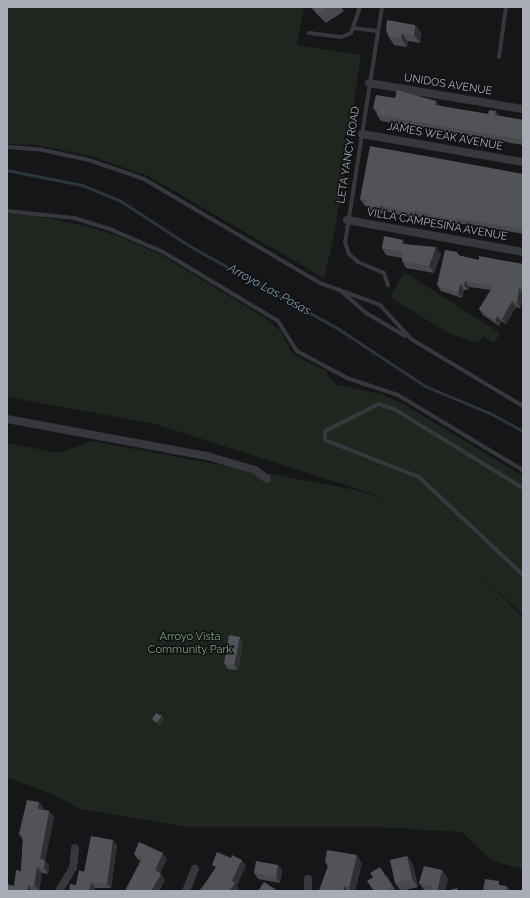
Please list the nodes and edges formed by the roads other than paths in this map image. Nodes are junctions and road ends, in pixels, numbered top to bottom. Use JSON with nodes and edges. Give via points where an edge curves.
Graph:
{"nodes":[{"id":1,"x":360,"y":7,"type":"edge"},
{"id":2,"x":382,"y":7,"type":"edge"},
{"id":3,"x":506,"y":7,"type":"edge"},
{"id":4,"x":353,"y":28,"type":"junction"},
{"id":5,"x":378,"y":31,"type":"junction"},
{"id":6,"x":309,"y":33,"type":"dead end"},
{"id":7,"x":499,"y":57,"type":"dead end"},
{"id":8,"x":369,"y":83,"type":"junction"},
{"id":9,"x":523,"y":109,"type":"edge"},
{"id":10,"x":362,"y":134,"type":"junction"},
{"id":11,"x":7,"y":147,"type":"edge"},
{"id":12,"x":523,"y":162,"type":"edge"},
{"id":13,"x":7,"y":211,"type":"edge"},
{"id":14,"x":347,"y":220,"type":"junction"},
{"id":15,"x":523,"y":252,"type":"edge"},
{"id":16,"x":388,"y":285,"type":"dead end"},
{"id":17,"x":339,"y":290,"type":"junction"},
{"id":18,"x":411,"y":339,"type":"junction"},
{"id":19,"x":523,"y":406,"type":"edge"},
{"id":20,"x":7,"y":419,"type":"edge"},
{"id":21,"x":523,"y":470,"type":"edge"},
{"id":22,"x":267,"y":479,"type":"dead end"},
{"id":23,"x":523,"y":488,"type":"edge"},
{"id":24,"x":523,"y":575,"type":"edge"},
{"id":25,"x":75,"y":848,"type":"dead end"},
{"id":26,"x":195,"y":869,"type":"dead end"},
{"id":27,"x":308,"y":878,"type":"dead end"},
{"id":28,"x":60,"y":891,"type":"edge"},
{"id":29,"x":186,"y":891,"type":"edge"},
{"id":30,"x":308,"y":891,"type":"edge"}],
"edges":[{"from":1,"to":4,"type":"lane"},
{"from":2,"to":5,"type":"lane","name":"LETA YANCY ROAD"},
{"from":3,"to":7,"type":"lane"},
{"from":4,"to":5,"type":"lane"},
{"from":4,"to":6,"type":"lane","via":[[351,33],[342,37]]},
{"from":5,"to":8,"type":"lane","name":"LETA YANCY ROAD"},
{"from":8,"to":9,"type":"street","name":"UNIDOS AVENUE"},
{"from":8,"to":10,"type":"lane","name":"LETA YANCY ROAD"},
{"from":10,"to":12,"type":"street","name":"JAMES WEAK AVENUE"},
{"from":10,"to":14,"type":"lane","name":"LETA YANCY ROAD"},
{"from":11,"to":17,"type":"lane","via":[[38,149],[89,160],[144,179],[320,283]]},
{"from":13,"to":21,"type":"lane","via":[[74,218],[110,229],[163,252],[278,321],[297,351],[347,378],[398,395]]},
{"from":14,"to":15,"type":"street","name":"VILLA CAMPESINA AVENUE"},
{"from":14,"to":16,"type":"lane","name":"LETA YANCY ROAD","via":[[345,242],[348,254],[358,262],[384,273]]},
{"from":17,"to":18,"type":"lane","via":[[366,312]]},
{"from":17,"to":18,"type":"lane","via":[[380,305]]},
{"from":18,"to":19,"type":"lane"},
{"from":20,"to":22,"type":"street","via":[[207,456],[254,470]]},
{"from":23,"to":24,"type":"lane","via":[[394,409],[379,404],[325,431],[324,440],[419,477]]},
{"from":25,"to":28,"type":"street","via":[[73,868]]},
{"from":26,"to":29,"type":"street"},
{"from":27,"to":30,"type":"street"}]}
